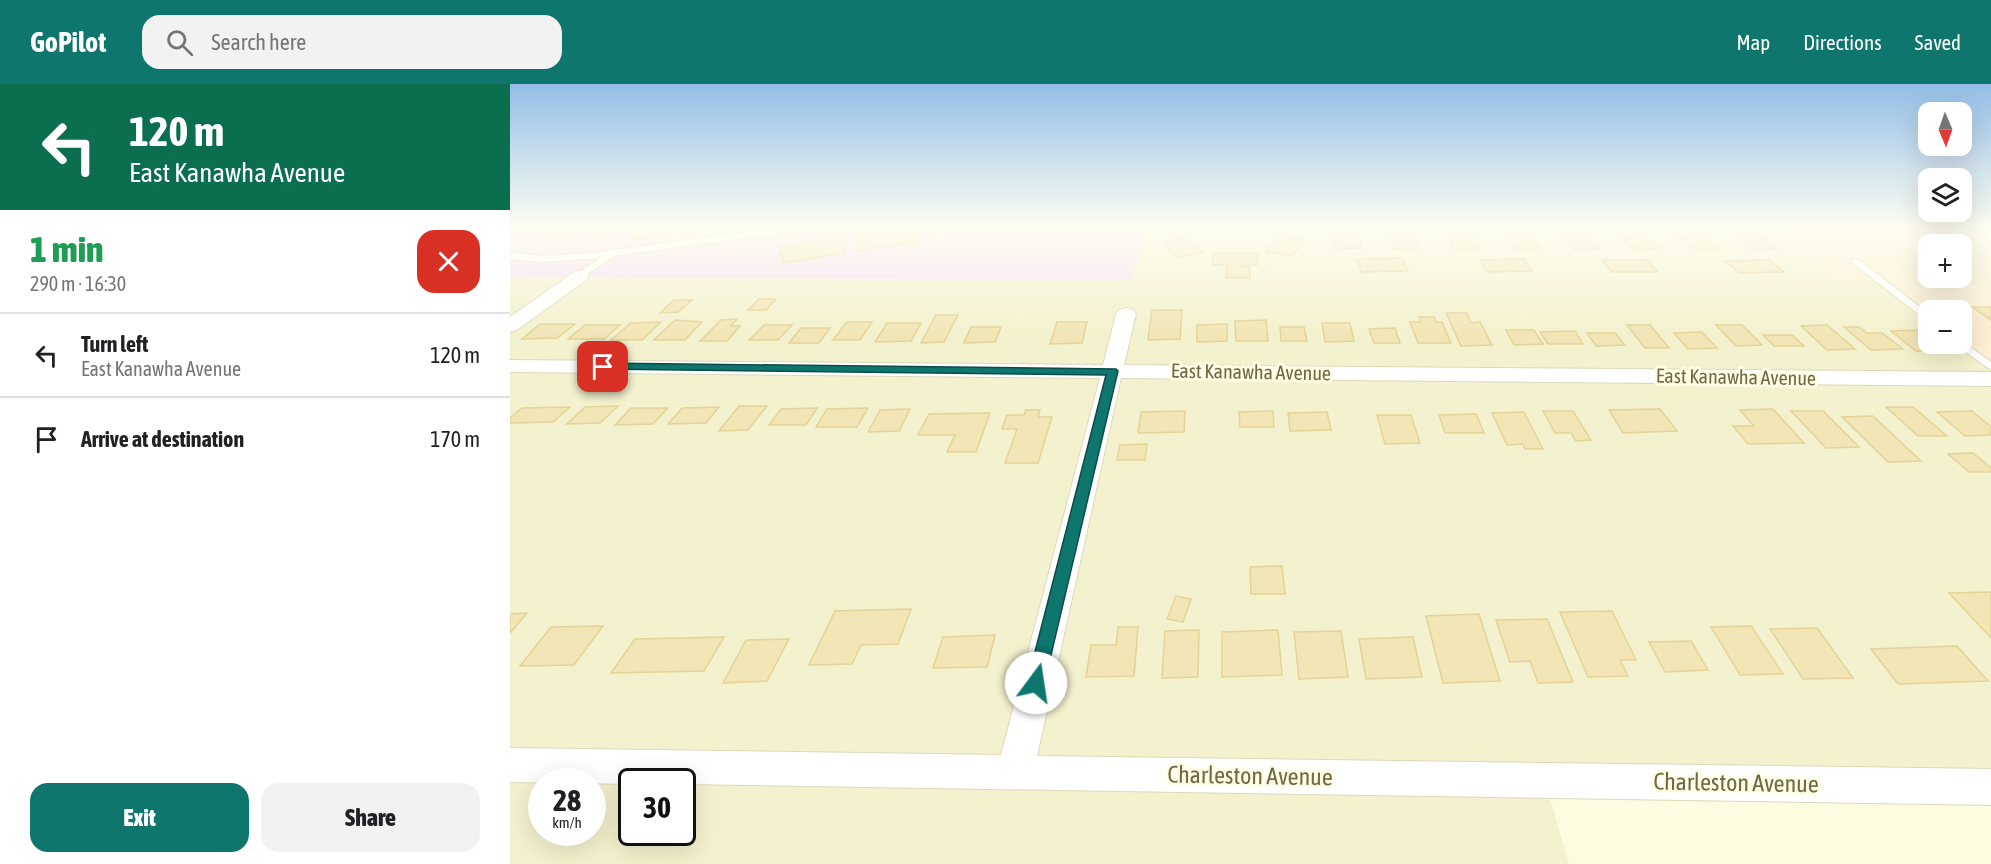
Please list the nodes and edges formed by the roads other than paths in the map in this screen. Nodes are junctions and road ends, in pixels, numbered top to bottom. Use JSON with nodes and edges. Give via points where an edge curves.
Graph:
{"nodes":[{"id":1,"x":600,"y":262,"type":"edge"},
{"id":2,"x":1857,"y":262,"type":"edge"},
{"id":3,"x":580,"y":276,"type":"joint"},
{"id":4,"x":1918,"y":310,"type":"edge"},
{"id":5,"x":1126,"y":314,"type":"dead end"},
{"id":6,"x":510,"y":326,"type":"edge"},
{"id":7,"x":1972,"y":353,"type":"edge"},
{"id":8,"x":510,"y":366,"type":"edge"},
{"id":9,"x":1991,"y":367,"type":"edge"},
{"id":10,"x":1112,"y":371,"type":"junction"},
{"id":11,"x":1991,"y":379,"type":"edge"},
{"id":12,"x":510,"y":765,"type":"edge"},
{"id":13,"x":1015,"y":772,"type":"junction"},
{"id":14,"x":1991,"y":787,"type":"edge"}],
"edges":[{"from":1,"to":3,"type":"lane"},
{"from":2,"to":4,"type":"lane"},
{"from":3,"to":6,"type":"street"},
{"from":5,"to":10,"type":"street"},
{"from":7,"to":9,"type":"lane"},
{"from":8,"to":10,"type":"street","name":"East Kanawha Avenue"},
{"from":10,"to":11,"type":"street","name":"East Kanawha Avenue"},
{"from":10,"to":13,"type":"street"},
{"from":12,"to":13,"type":"street","name":"Charleston Avenue"},
{"from":13,"to":14,"type":"street","name":"Charleston Avenue"}]}
